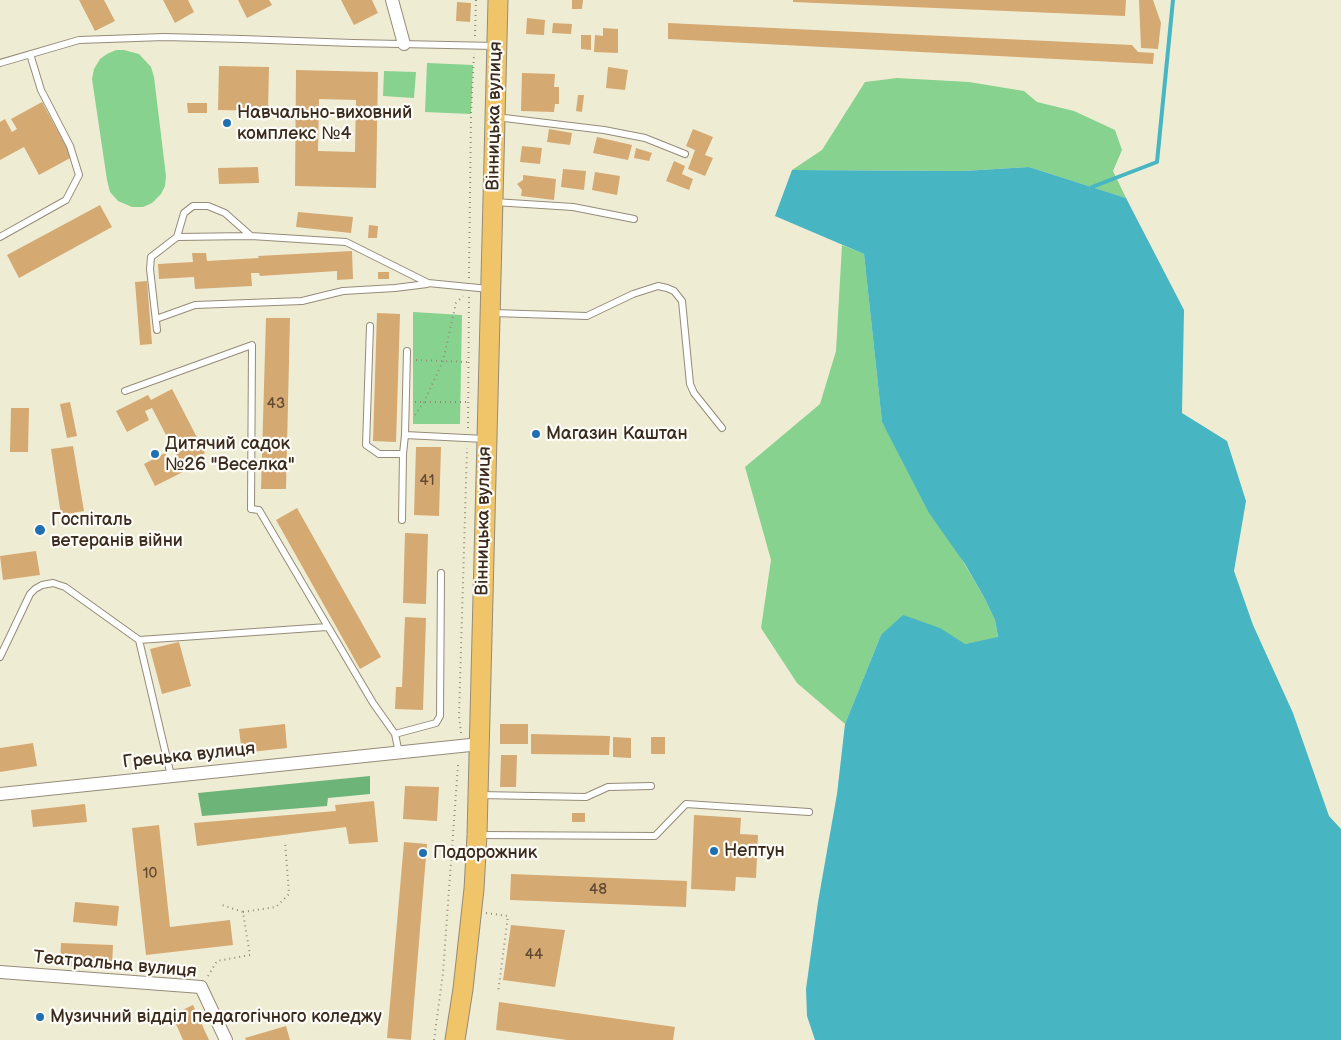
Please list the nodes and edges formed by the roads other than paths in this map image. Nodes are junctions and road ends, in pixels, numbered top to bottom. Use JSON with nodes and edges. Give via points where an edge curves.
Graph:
{"nodes":[{"id":1,"x":392,"y":0,"type":"edge"},
{"id":2,"x":498,"y":0,"type":"edge"},
{"id":3,"x":404,"y":44,"type":"junction"},
{"id":4,"x":496,"y":46,"type":"junction"},
{"id":5,"x":30,"y":54,"type":"junction"},
{"id":6,"x":0,"y":63,"type":"edge"},
{"id":7,"x":495,"y":117,"type":"junction"},
{"id":8,"x":685,"y":154,"type":"dead end"},
{"id":9,"x":493,"y":202,"type":"junction"},
{"id":10,"x":634,"y":220,"type":"dead end"},
{"id":11,"x":252,"y":236,"type":"junction"},
{"id":12,"x":0,"y":237,"type":"edge"},
{"id":13,"x":177,"y":237,"type":"junction"},
{"id":14,"x":428,"y":284,"type":"junction"},
{"id":15,"x":490,"y":289,"type":"junction"},
{"id":16,"x":489,"y":313,"type":"junction"},
{"id":17,"x":156,"y":319,"type":"junction"},
{"id":18,"x":370,"y":326,"type":"dead end"},
{"id":19,"x":157,"y":330,"type":"dead end"},
{"id":20,"x":407,"y":351,"type":"dead end"},
{"id":21,"x":125,"y":391,"type":"dead end"},
{"id":22,"x":722,"y":428,"type":"dead end"},
{"id":23,"x":405,"y":431,"type":"junction"},
{"id":24,"x":477,"y":439,"type":"junction"},
{"id":25,"x":403,"y":454,"type":"junction"},
{"id":26,"x":402,"y":520,"type":"dead end"},
{"id":27,"x":441,"y":573,"type":"dead end"},
{"id":28,"x":327,"y":627,"type":"junction"},
{"id":29,"x":139,"y":640,"type":"junction"},
{"id":30,"x":0,"y":656,"type":"edge"},
{"id":31,"x":396,"y":734,"type":"junction"},
{"id":32,"x":480,"y":744,"type":"junction"},
{"id":33,"x":399,"y":753,"type":"junction"},
{"id":34,"x":171,"y":776,"type":"junction"},
{"id":35,"x":652,"y":786,"type":"dead end"},
{"id":36,"x":0,"y":794,"type":"edge"},
{"id":37,"x":478,"y":795,"type":"junction"},
{"id":38,"x":809,"y":812,"type":"dead end"},
{"id":39,"x":477,"y":835,"type":"junction"},
{"id":40,"x":0,"y":972,"type":"edge"},
{"id":41,"x":226,"y":1040,"type":"edge"},
{"id":42,"x":455,"y":1040,"type":"edge"}],
"edges":[{"from":1,"to":3,"type":"street"},
{"from":2,"to":4,"type":"main road","name":"Вінницька вулиця"},
{"from":3,"to":4,"type":"lane"},
{"from":3,"to":5,"type":"lane","via":[[155,38],[79,40]]},
{"from":4,"to":7,"type":"main road","name":"Вінницька вулиця"},
{"from":5,"to":6,"type":"lane"},
{"from":5,"to":12,"type":"lane","via":[[41,90],[70,146],[79,175],[66,200]]},
{"from":7,"to":8,"type":"lane","via":[[604,130],[645,138]]},
{"from":7,"to":9,"type":"main road","name":"Вінницька вулиця"},
{"from":9,"to":10,"type":"lane","via":[[573,207]]},
{"from":9,"to":15,"type":"main road","name":"Вінницька вулиця"},
{"from":11,"to":13,"type":"lane"},
{"from":11,"to":13,"type":"lane","via":[[225,213],[208,206],[193,206],[184,213]]},
{"from":11,"to":14,"type":"lane","via":[[346,242]]},
{"from":13,"to":17,"type":"lane","via":[[151,257]]},
{"from":14,"to":15,"type":"lane"},
{"from":14,"to":17,"type":"lane","via":[[343,291],[302,301],[195,305]]},
{"from":15,"to":16,"type":"main road","name":"Вінницька вулиця"},
{"from":16,"to":22,"type":"lane","via":[[587,316],[633,294],[658,286],[667,288],[682,301],[690,384]]},
{"from":16,"to":24,"type":"main road","name":"Вінницька вулиця"},
{"from":17,"to":19,"type":"lane"},
{"from":18,"to":25,"type":"lane","via":[[366,445],[379,454]]},
{"from":20,"to":23,"type":"lane"},
{"from":21,"to":28,"type":"lane","via":[[252,345],[251,509],[260,510]]},
{"from":23,"to":24,"type":"lane"},
{"from":23,"to":25,"type":"lane"},
{"from":24,"to":32,"type":"main road","name":"Вінницька вулиця"},
{"from":25,"to":26,"type":"lane"},
{"from":27,"to":31,"type":"lane","via":[[440,716],[436,723]]},
{"from":28,"to":29,"type":"lane"},
{"from":28,"to":31,"type":"lane","via":[[373,703]]},
{"from":29,"to":30,"type":"lane","via":[[65,587],[53,583],[42,585],[30,594]]},
{"from":29,"to":34,"type":"lane"},
{"from":31,"to":33,"type":"lane"},
{"from":32,"to":33,"type":"street","name":"Грецька вулиця"},
{"from":32,"to":37,"type":"main road","name":"Вінницька вулиця"},
{"from":33,"to":34,"type":"street","name":"Грецька вулиця"},
{"from":34,"to":36,"type":"street","name":"Грецька вулиця"},
{"from":35,"to":37,"type":"lane","via":[[608,787],[586,797]]},
{"from":37,"to":39,"type":"main road","name":"Вінницька вулиця"},
{"from":38,"to":39,"type":"lane","via":[[686,804],[655,836]]},
{"from":39,"to":42,"type":"main road","name":"Вінницька вулиця","via":[[474,889]]},
{"from":40,"to":41,"type":"street","name":"Театральна вулиця","via":[[201,987]]}]}
